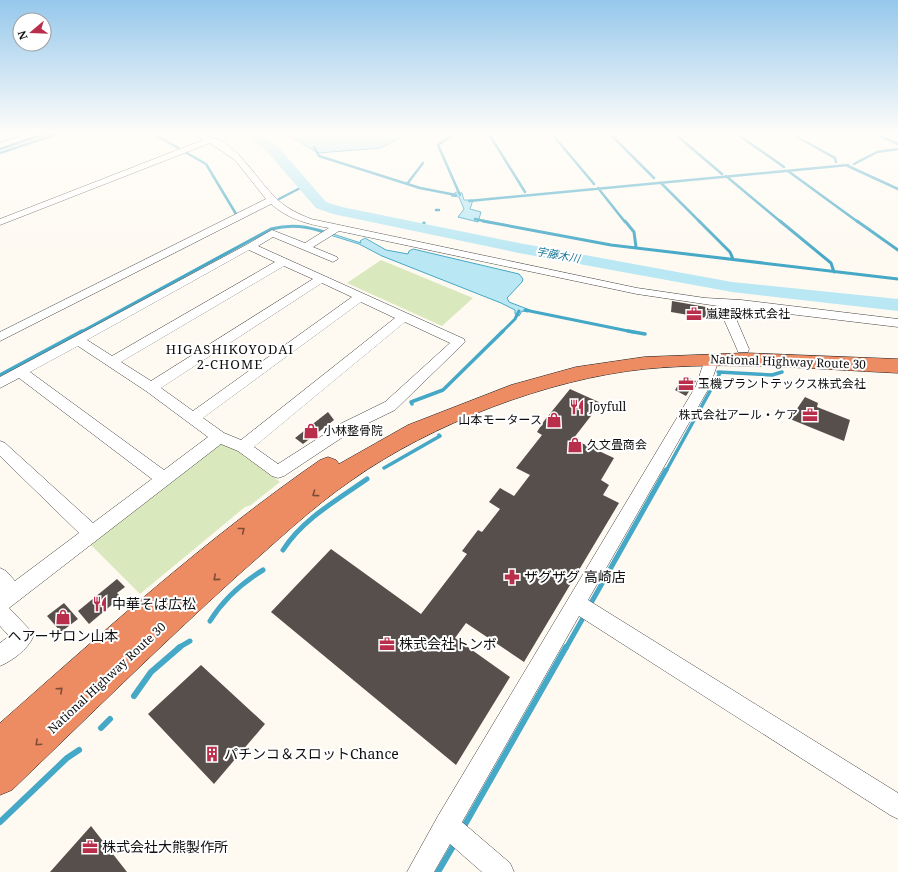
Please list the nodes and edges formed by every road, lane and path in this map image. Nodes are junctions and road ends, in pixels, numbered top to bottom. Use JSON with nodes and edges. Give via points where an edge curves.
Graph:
{"nodes":[{"id":1,"x":120,"y":175,"type":"edge"},
{"id":2,"x":252,"y":175,"type":"edge"},
{"id":3,"x":271,"y":200,"type":"junction"},
{"id":4,"x":0,"y":222,"type":"edge"},
{"id":5,"x":332,"y":232,"type":"junction"},
{"id":6,"x":250,"y":247,"type":"junction"},
{"id":7,"x":306,"y":247,"type":"junction"},
{"id":8,"x":333,"y":259,"type":"dead end"},
{"id":9,"x":283,"y":262,"type":"junction"},
{"id":10,"x":321,"y":279,"type":"junction"},
{"id":11,"x":361,"y":296,"type":"junction"},
{"id":12,"x":724,"y":303,"type":"junction"},
{"id":13,"x":405,"y":316,"type":"junction"},
{"id":14,"x":898,"y":324,"type":"edge"},
{"id":15,"x":0,"y":337,"type":"edge"},
{"id":16,"x":78,"y":340,"type":"junction"},
{"id":17,"x":743,"y":349,"type":"junction"},
{"id":18,"x":898,"y":355,"type":"edge"},
{"id":19,"x":712,"y":360,"type":"junction"},
{"id":20,"x":112,"y":362,"type":"junction"},
{"id":21,"x":898,"y":366,"type":"edge"},
{"id":22,"x":20,"y":372,"type":"junction"},
{"id":23,"x":0,"y":383,"type":"edge"},
{"id":24,"x":151,"y":388,"type":"junction"},
{"id":25,"x":193,"y":418,"type":"junction"},
{"id":26,"x":219,"y":437,"type":"junction"},
{"id":27,"x":0,"y":447,"type":"edge"},
{"id":28,"x":243,"y":447,"type":"junction"},
{"id":29,"x":164,"y":479,"type":"junction"},
{"id":30,"x":92,"y":534,"type":"junction"},
{"id":31,"x":0,"y":577,"type":"edge"},
{"id":32,"x":7,"y":598,"type":"edge"},
{"id":33,"x":576,"y":603,"type":"junction"},
{"id":34,"x":0,"y":612,"type":"edge"},
{"id":35,"x":0,"y":656,"type":"edge"},
{"id":36,"x":0,"y":744,"type":"edge"},
{"id":37,"x":0,"y":778,"type":"edge"},
{"id":38,"x":898,"y":806,"type":"edge"},
{"id":39,"x":455,"y":832,"type":"junction"},
{"id":40,"x":420,"y":872,"type":"edge"},
{"id":41,"x":501,"y":872,"type":"edge"}],
"edges":[{"from":1,"to":4,"type":"street"},
{"from":2,"to":3,"type":"street"},
{"from":3,"to":5,"type":"street","via":[[288,214]]},
{"from":3,"to":15,"type":"street"},
{"from":5,"to":7,"type":"street"},
{"from":5,"to":12,"type":"street","via":[[637,291]]},
{"from":6,"to":7,"type":"street","via":[[272,233]]},
{"from":6,"to":9,"type":"street"},
{"from":6,"to":16,"type":"street"},
{"from":7,"to":8,"type":"street"},
{"from":9,"to":10,"type":"street"},
{"from":9,"to":20,"type":"street"},
{"from":10,"to":11,"type":"street"},
{"from":10,"to":24,"type":"street"},
{"from":11,"to":13,"type":"street"},
{"from":11,"to":25,"type":"street"},
{"from":12,"to":14,"type":"street"},
{"from":12,"to":17,"type":"street"},
{"from":13,"to":28,"type":"street"},
{"from":13,"to":28,"type":"street","via":[[459,342],[390,406],[347,427],[278,472]]},
{"from":16,"to":20,"type":"street"},
{"from":16,"to":22,"type":"street"},
{"from":17,"to":18,"type":"highway","name":"National Highway Route 30"},
{"from":36,"to":17,"type":"highway","name":"National Highway Route 30","one_way":true,"via":[[235,536],[289,493],[336,461],[402,424],[440,404],[475,391],[569,364],[640,353]]},
{"from":19,"to":21,"type":"highway","name":"National Highway Route 30","via":[[746,359]]},
{"from":19,"to":33,"type":"street","via":[[703,386]]},
{"from":19,"to":37,"type":"highway","name":"National Highway Route 30","one_way":true,"via":[[637,364],[576,374],[542,383],[448,416],[380,451],[345,472],[300,505],[172,617]]},
{"from":20,"to":24,"type":"street"},
{"from":22,"to":23,"type":"street"},
{"from":22,"to":29,"type":"street"},
{"from":24,"to":25,"type":"street"},
{"from":25,"to":26,"type":"street"},
{"from":26,"to":28,"type":"street"},
{"from":26,"to":29,"type":"street"},
{"from":27,"to":30,"type":"street"},
{"from":29,"to":30,"type":"street"},
{"from":30,"to":32,"type":"street"},
{"from":31,"to":32,"type":"street"},
{"from":33,"to":38,"type":"street"},
{"from":33,"to":39,"type":"street"},
{"from":34,"to":35,"type":"street","via":[[23,637]]},
{"from":39,"to":40,"type":"street"},
{"from":39,"to":41,"type":"street"}]}
